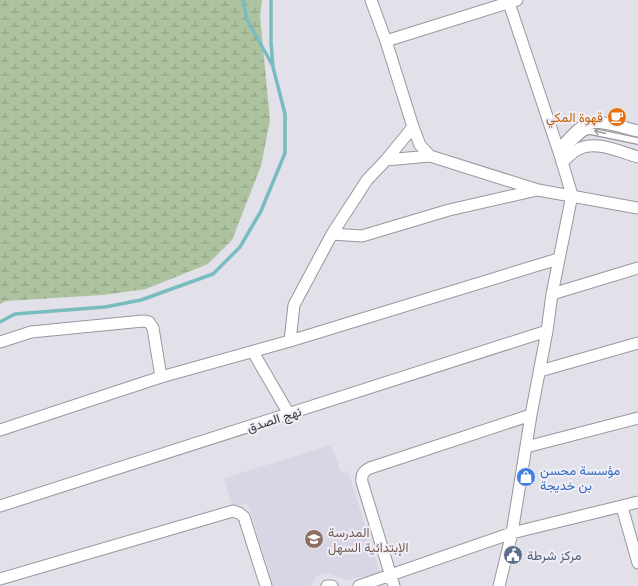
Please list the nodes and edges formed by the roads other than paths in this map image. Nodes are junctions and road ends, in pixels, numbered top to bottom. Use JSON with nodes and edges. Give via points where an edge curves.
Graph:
{"nodes":[{"id":1,"x":371,"y":0,"type":"edge"},
{"id":2,"x":513,"y":2,"type":"edge"},
{"id":3,"x":386,"y":41,"type":"junction"},
{"id":4,"x":413,"y":127,"type":"junction"},
{"id":5,"x":638,"y":131,"type":"edge"},
{"id":6,"x":638,"y":141,"type":"edge"},
{"id":7,"x":430,"y":156,"type":"junction"},
{"id":8,"x":560,"y":156,"type":"junction"},
{"id":9,"x":638,"y":157,"type":"edge"},
{"id":10,"x":386,"y":160,"type":"junction"},
{"id":11,"x":538,"y":190,"type":"junction"},
{"id":12,"x":572,"y":195,"type":"junction"},
{"id":13,"x":638,"y":208,"type":"edge"},
{"id":14,"x":332,"y":234,"type":"junction"},
{"id":15,"x":558,"y":259,"type":"junction"},
{"id":16,"x":638,"y":268,"type":"edge"},
{"id":17,"x":552,"y":294,"type":"junction"},
{"id":18,"x":547,"y":331,"type":"junction"},
{"id":19,"x":290,"y":341,"type":"junction"},
{"id":20,"x":0,"y":342,"type":"edge"},
{"id":21,"x":638,"y":343,"type":"edge"},
{"id":22,"x":253,"y":352,"type":"junction"},
{"id":23,"x":540,"y":370,"type":"junction"},
{"id":24,"x":161,"y":377,"type":"junction"},
{"id":25,"x":289,"y":414,"type":"junction"},
{"id":26,"x":531,"y":415,"type":"junction"},
{"id":27,"x":638,"y":418,"type":"edge"},
{"id":28,"x":0,"y":430,"type":"edge"},
{"id":29,"x":526,"y":447,"type":"junction"},
{"id":30,"x":638,"y":502,"type":"edge"},
{"id":31,"x":0,"y":506,"type":"edge"},
{"id":32,"x":622,"y":507,"type":"junction"},
{"id":33,"x":512,"y":533,"type":"junction"},
{"id":34,"x":638,"y":563,"type":"edge"},
{"id":35,"x":391,"y":575,"type":"junction"},
{"id":36,"x":0,"y":579,"type":"edge"},
{"id":37,"x":266,"y":586,"type":"edge"},
{"id":38,"x":328,"y":586,"type":"edge"},
{"id":39,"x":332,"y":586,"type":"edge"},
{"id":40,"x":359,"y":586,"type":"edge"},
{"id":41,"x":394,"y":586,"type":"edge"},
{"id":42,"x":499,"y":586,"type":"edge"}],
"edges":[{"from":1,"to":3,"type":"street"},
{"from":2,"to":3,"type":"street"},
{"from":2,"to":8,"type":"street"},
{"from":3,"to":4,"type":"street"},
{"from":4,"to":7,"type":"street","via":[[420,145]]},
{"from":4,"to":10,"type":"street"},
{"from":5,"to":8,"type":"street","via":[[590,122],[583,126]]},
{"from":6,"to":8,"type":"lane","one_way":true,"via":[[590,130]]},
{"from":7,"to":10,"type":"street"},
{"from":7,"to":11,"type":"street"},
{"from":8,"to":9,"type":"street","via":[[594,145]]},
{"from":8,"to":12,"type":"street"},
{"from":10,"to":14,"type":"street","via":[[368,180]]},
{"from":11,"to":12,"type":"street"},
{"from":11,"to":14,"type":"street","via":[[449,210],[362,236]]},
{"from":12,"to":13,"type":"street"},
{"from":12,"to":15,"type":"street"},
{"from":14,"to":19,"type":"street","via":[[294,305]]},
{"from":15,"to":17,"type":"street"},
{"from":15,"to":19,"type":"street"},
{"from":16,"to":17,"type":"street"},
{"from":17,"to":18,"type":"street"},
{"from":18,"to":23,"type":"street"},
{"from":18,"to":25,"type":"street","name":"نهج الصدق"},
{"from":19,"to":22,"type":"street"},
{"from":20,"to":24,"type":"street","via":[[31,332],[149,322],[154,328]]},
{"from":21,"to":23,"type":"street"},
{"from":22,"to":24,"type":"street"},
{"from":22,"to":25,"type":"street"},
{"from":23,"to":26,"type":"street"},
{"from":24,"to":28,"type":"street"},
{"from":25,"to":31,"type":"street","name":"نهج الصدق"},
{"from":26,"to":29,"type":"street"},
{"from":26,"to":35,"type":"street","via":[[366,470],[361,478]]},
{"from":27,"to":29,"type":"street"},
{"from":29,"to":33,"type":"street"},
{"from":30,"to":32,"type":"street"},
{"from":32,"to":33,"type":"street"},
{"from":32,"to":34,"type":"street"},
{"from":33,"to":35,"type":"street"},
{"from":33,"to":42,"type":"street"},
{"from":35,"to":40,"type":"street"},
{"from":35,"to":41,"type":"street"},
{"from":36,"to":37,"type":"street","via":[[233,511],[244,517]]},
{"from":38,"to":39,"type":"street"}]}
